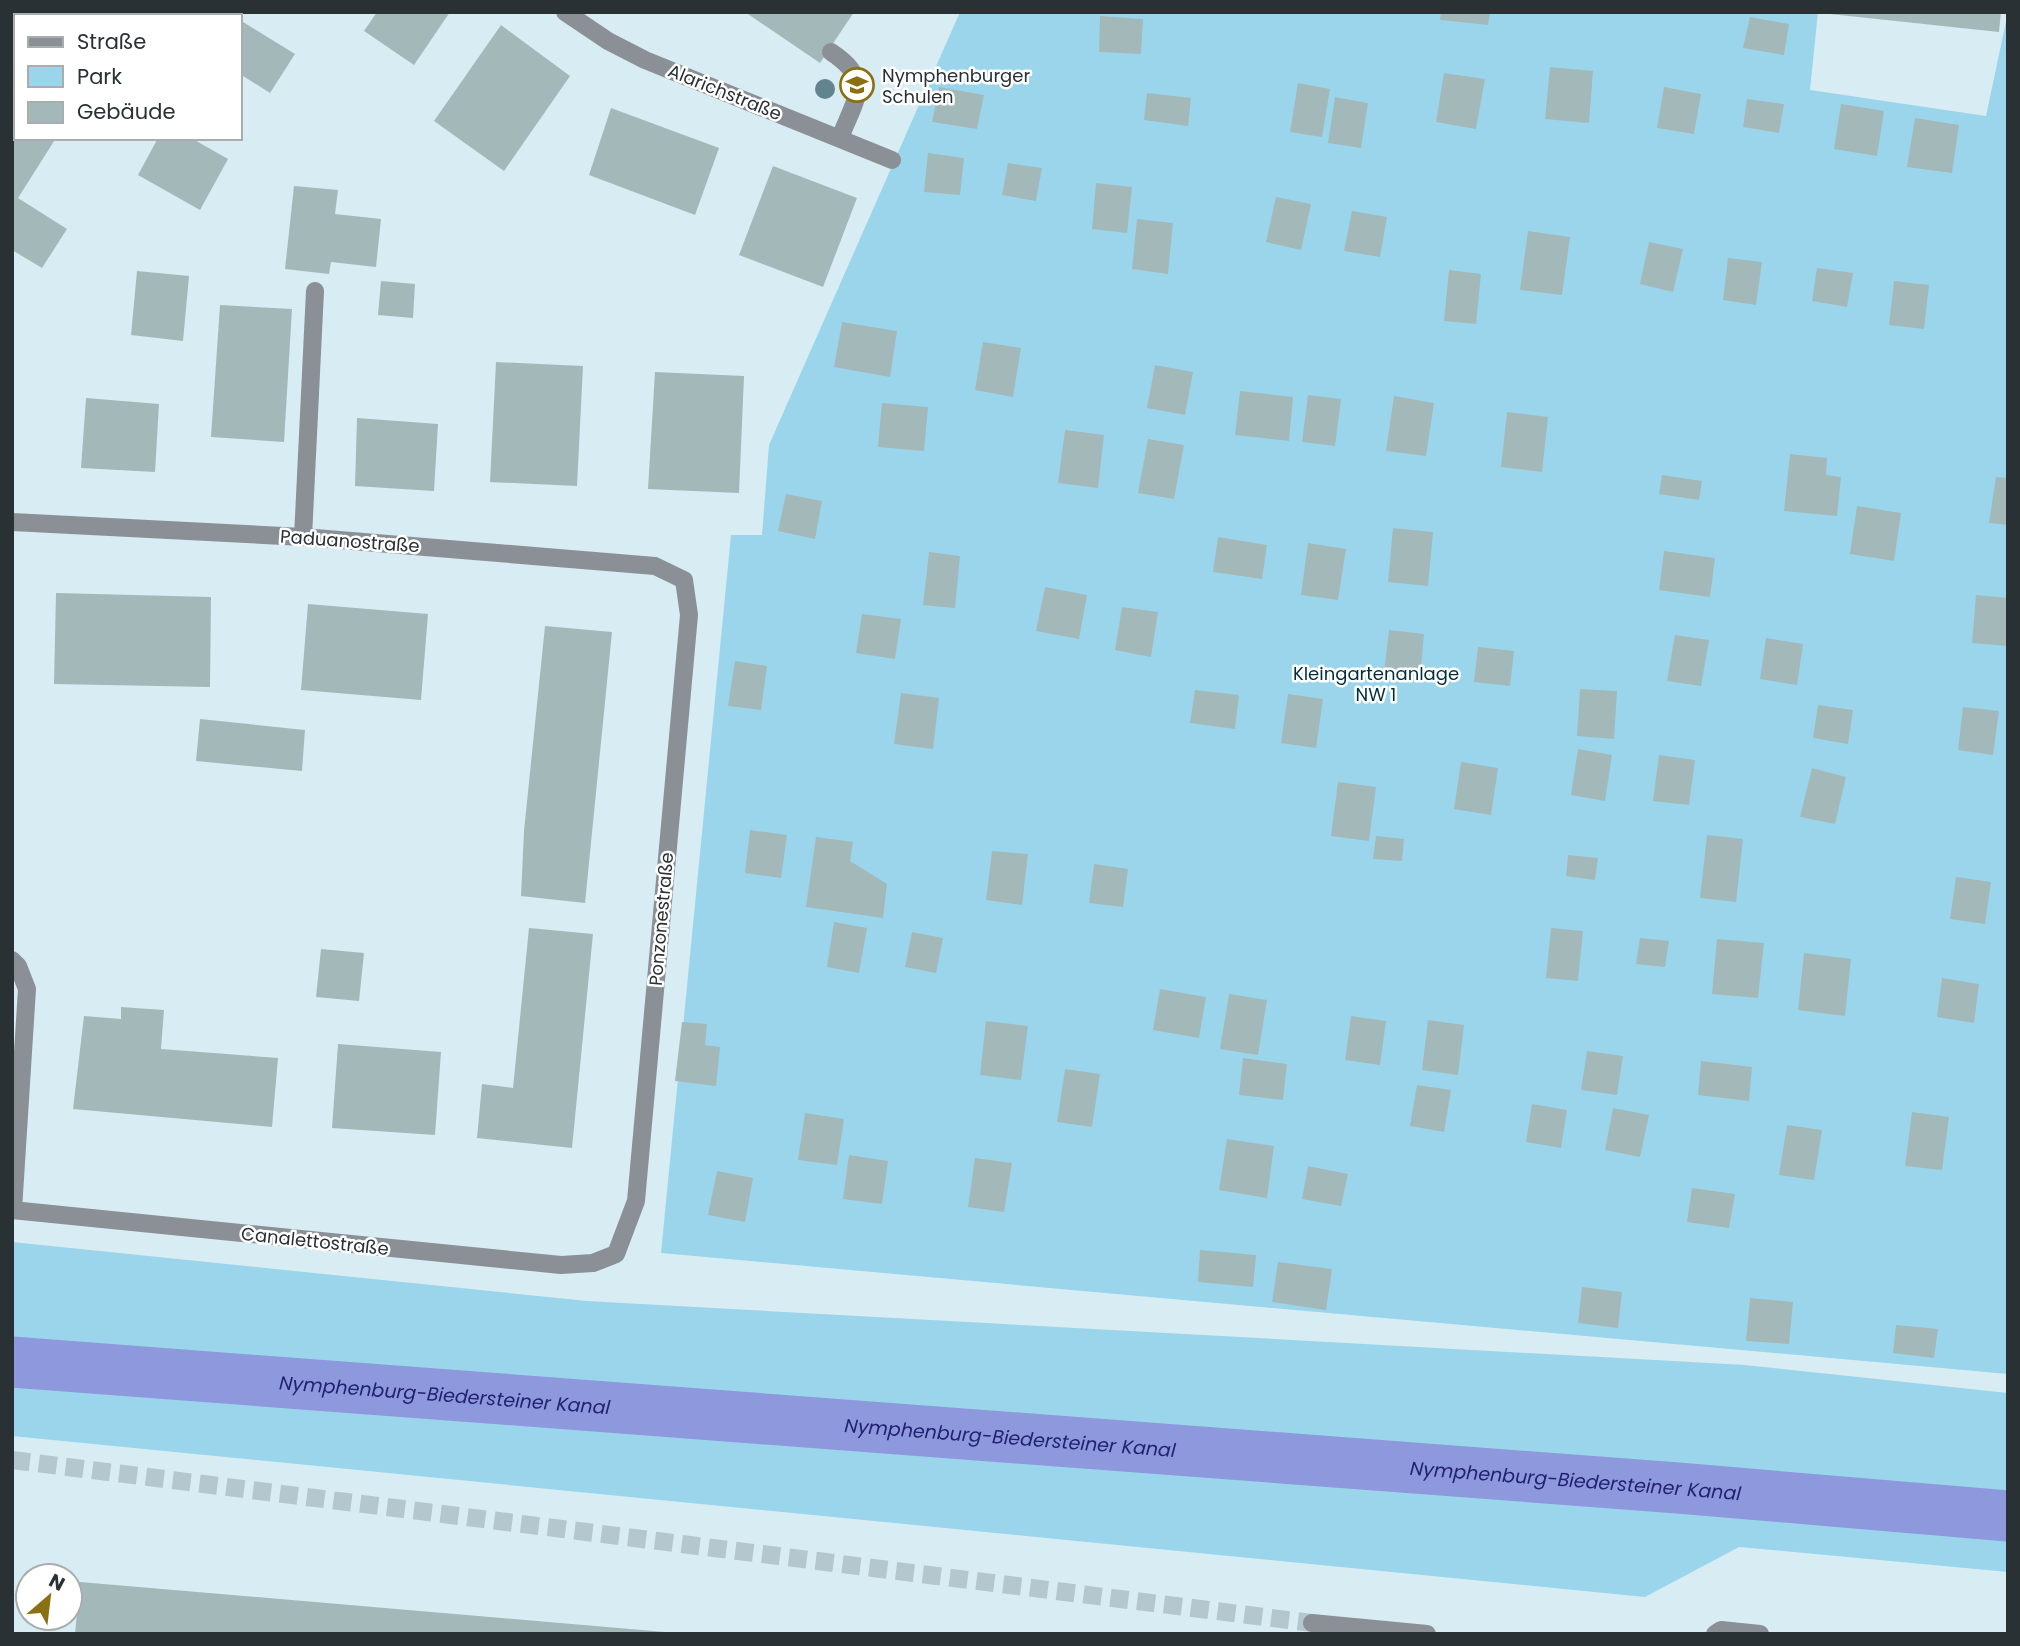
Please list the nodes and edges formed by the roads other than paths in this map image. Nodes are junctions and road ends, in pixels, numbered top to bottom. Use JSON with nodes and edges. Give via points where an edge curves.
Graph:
{"nodes":[{"id":1,"x":565,"y":12,"type":"edge"},
{"id":2,"x":831,"y":52,"type":"dead end"},
{"id":3,"x":840,"y":138,"type":"junction"},
{"id":4,"x":892,"y":160,"type":"dead end"},
{"id":5,"x":315,"y":291,"type":"dead end"},
{"id":6,"x":12,"y":522,"type":"edge"},
{"id":7,"x":303,"y":537,"type":"junction"},
{"id":8,"x":684,"y":580,"type":"joint"},
{"id":9,"x":12,"y":960,"type":"edge"},
{"id":10,"x":13,"y":1210,"type":"edge"},
{"id":11,"x":616,"y":1254,"type":"joint"},
{"id":12,"x":1312,"y":1623,"type":"tunnel mouth"},
{"id":13,"x":1427,"y":1634,"type":"edge"},
{"id":14,"x":1715,"y":1634,"type":"edge"},
{"id":15,"x":1760,"y":1634,"type":"edge"}],
"edges":[{"from":1,"to":3,"type":"street","name":"Alarichstraße","via":[[645,60]]},
{"from":2,"to":3,"type":"street","via":[[846,62],[858,80],[857,96]]},
{"from":3,"to":4,"type":"street","name":"Alarichstraße"},
{"from":5,"to":7,"type":"street"},
{"from":6,"to":7,"type":"street","name":"Paduanostraße"},
{"from":7,"to":8,"type":"street","name":"Paduanostraße","via":[[655,566]]},
{"from":8,"to":11,"type":"street","name":"Ponzonestraße","via":[[689,615],[636,1201]]},
{"from":9,"to":10,"type":"street","via":[[27,989]]},
{"from":10,"to":11,"type":"street","name":"Canalettostraße","via":[[561,1265],[593,1263]]},
{"from":12,"to":13,"type":"street"},
{"from":14,"to":15,"type":"street","via":[[1721,1630]]}]}
